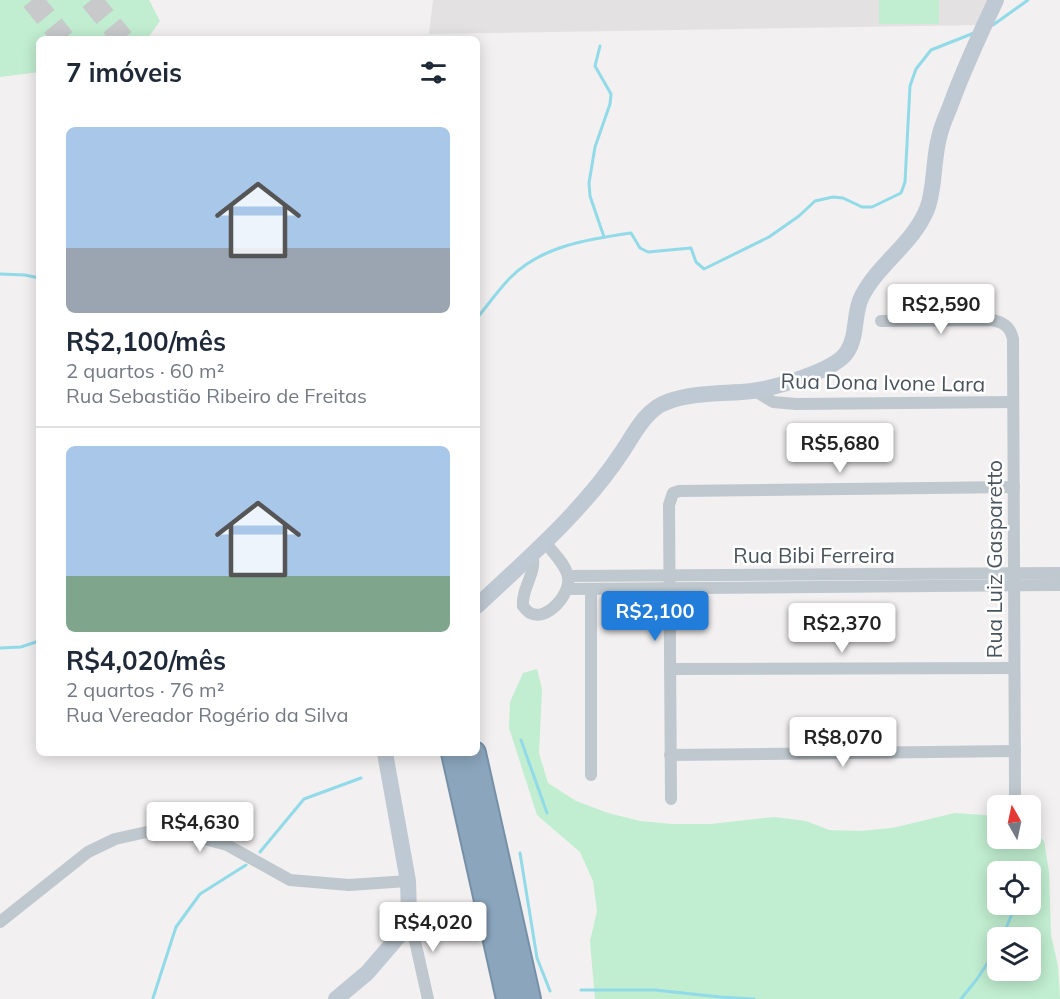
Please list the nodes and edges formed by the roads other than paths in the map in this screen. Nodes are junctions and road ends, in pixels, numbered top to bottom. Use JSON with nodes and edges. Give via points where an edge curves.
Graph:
{"nodes":[{"id":1,"x":996,"y":0,"type":"edge"},
{"id":2,"x":881,"y":321,"type":"dead end"},
{"id":3,"x":755,"y":391,"type":"junction"},
{"id":4,"x":1013,"y":402,"type":"junction"},
{"id":5,"x":1014,"y":487,"type":"junction"},
{"id":6,"x":544,"y":542,"type":"junction"},
{"id":7,"x":532,"y":554,"type":"junction"},
{"id":8,"x":1060,"y":573,"type":"edge"},
{"id":9,"x":568,"y":576,"type":"junction"},
{"id":10,"x":1014,"y":579,"type":"junction"},
{"id":11,"x":670,"y":582,"type":"junction"},
{"id":12,"x":1060,"y":585,"type":"edge"},
{"id":13,"x":568,"y":589,"type":"junction"},
{"id":14,"x":591,"y":590,"type":"junction"},
{"id":15,"x":480,"y":603,"type":"edge"},
{"id":16,"x":1014,"y":668,"type":"junction"},
{"id":17,"x":670,"y":669,"type":"junction"},
{"id":18,"x":1015,"y":751,"type":"junction"},
{"id":19,"x":670,"y":754,"type":"junction"},
{"id":20,"x":386,"y":756,"type":"edge"},
{"id":21,"x":454,"y":756,"type":"edge"},
{"id":22,"x":475,"y":756,"type":"edge"},
{"id":23,"x":591,"y":775,"type":"dead end"},
{"id":24,"x":1015,"y":794,"type":"dead end"},
{"id":25,"x":671,"y":799,"type":"dead end"},
{"id":26,"x":408,"y":881,"type":"junction"},
{"id":27,"x":409,"y":914,"type":"junction"},
{"id":28,"x":0,"y":922,"type":"edge"},
{"id":29,"x":336,"y":999,"type":"edge"},
{"id":30,"x":428,"y":999,"type":"edge"},
{"id":31,"x":507,"y":999,"type":"edge"},
{"id":32,"x":529,"y":999,"type":"edge"}],
"edges":[{"from":1,"to":3,"type":"street","via":[[965,66],[939,137],[927,208],[911,237],[867,287],[847,353],[832,366],[812,375]]},
{"from":2,"to":4,"type":"street","name":"Rua Luiz Gasparetto","via":[[991,320],[1007,326],[1013,339]]},
{"from":3,"to":4,"type":"street","name":"Rua Dona Ivone Lara","via":[[773,402],[796,404]]},
{"from":3,"to":6,"type":"street","via":[[692,396],[666,402],[652,411],[608,474]]},
{"from":4,"to":5,"type":"street","name":"Rua Luiz Gasparetto"},
{"from":5,"to":10,"type":"street","name":"Rua Luiz Gasparetto"},
{"from":5,"to":11,"type":"street","via":[[679,490],[673,493],[669,505]]},
{"from":6,"to":7,"type":"street"},
{"from":6,"to":9,"type":"street"},
{"from":7,"to":13,"type":"street","via":[[535,563],[522,599],[530,613],[540,614],[558,602]]},
{"from":7,"to":15,"type":"street"},
{"from":8,"to":10,"type":"street","name":"Rua Bibi Ferreira"},
{"from":9,"to":11,"type":"street","name":"Rua Bibi Ferreira"},
{"from":9,"to":13,"type":"street"},
{"from":10,"to":11,"type":"street","name":"Rua Bibi Ferreira"},
{"from":10,"to":12,"type":"street","name":"Rua Bibi Ferreira"},
{"from":10,"to":16,"type":"street","name":"Rua Luiz Gasparetto"},
{"from":11,"to":14,"type":"street","name":"Rua Bibi Ferreira"},
{"from":11,"to":17,"type":"street"},
{"from":13,"to":14,"type":"street","name":"Rua Bibi Ferreira"},
{"from":14,"to":23,"type":"street"},
{"from":16,"to":17,"type":"street"},
{"from":16,"to":18,"type":"street","name":"Rua Luiz Gasparetto"},
{"from":17,"to":19,"type":"street"},
{"from":18,"to":19,"type":"street"},
{"from":18,"to":24,"type":"street","name":"Rua Luiz Gasparetto"},
{"from":19,"to":25,"type":"street"},
{"from":20,"to":26,"type":"street"},
{"from":21,"to":31,"type":"highway"},
{"from":22,"to":32,"type":"highway"},
{"from":26,"to":27,"type":"street"},
{"from":26,"to":28,"type":"street","via":[[349,885],[290,880],[227,845],[165,828],[115,839],[88,852]]},
{"from":27,"to":29,"type":"street","via":[[398,937],[367,974]]},
{"from":27,"to":30,"type":"street"}]}
